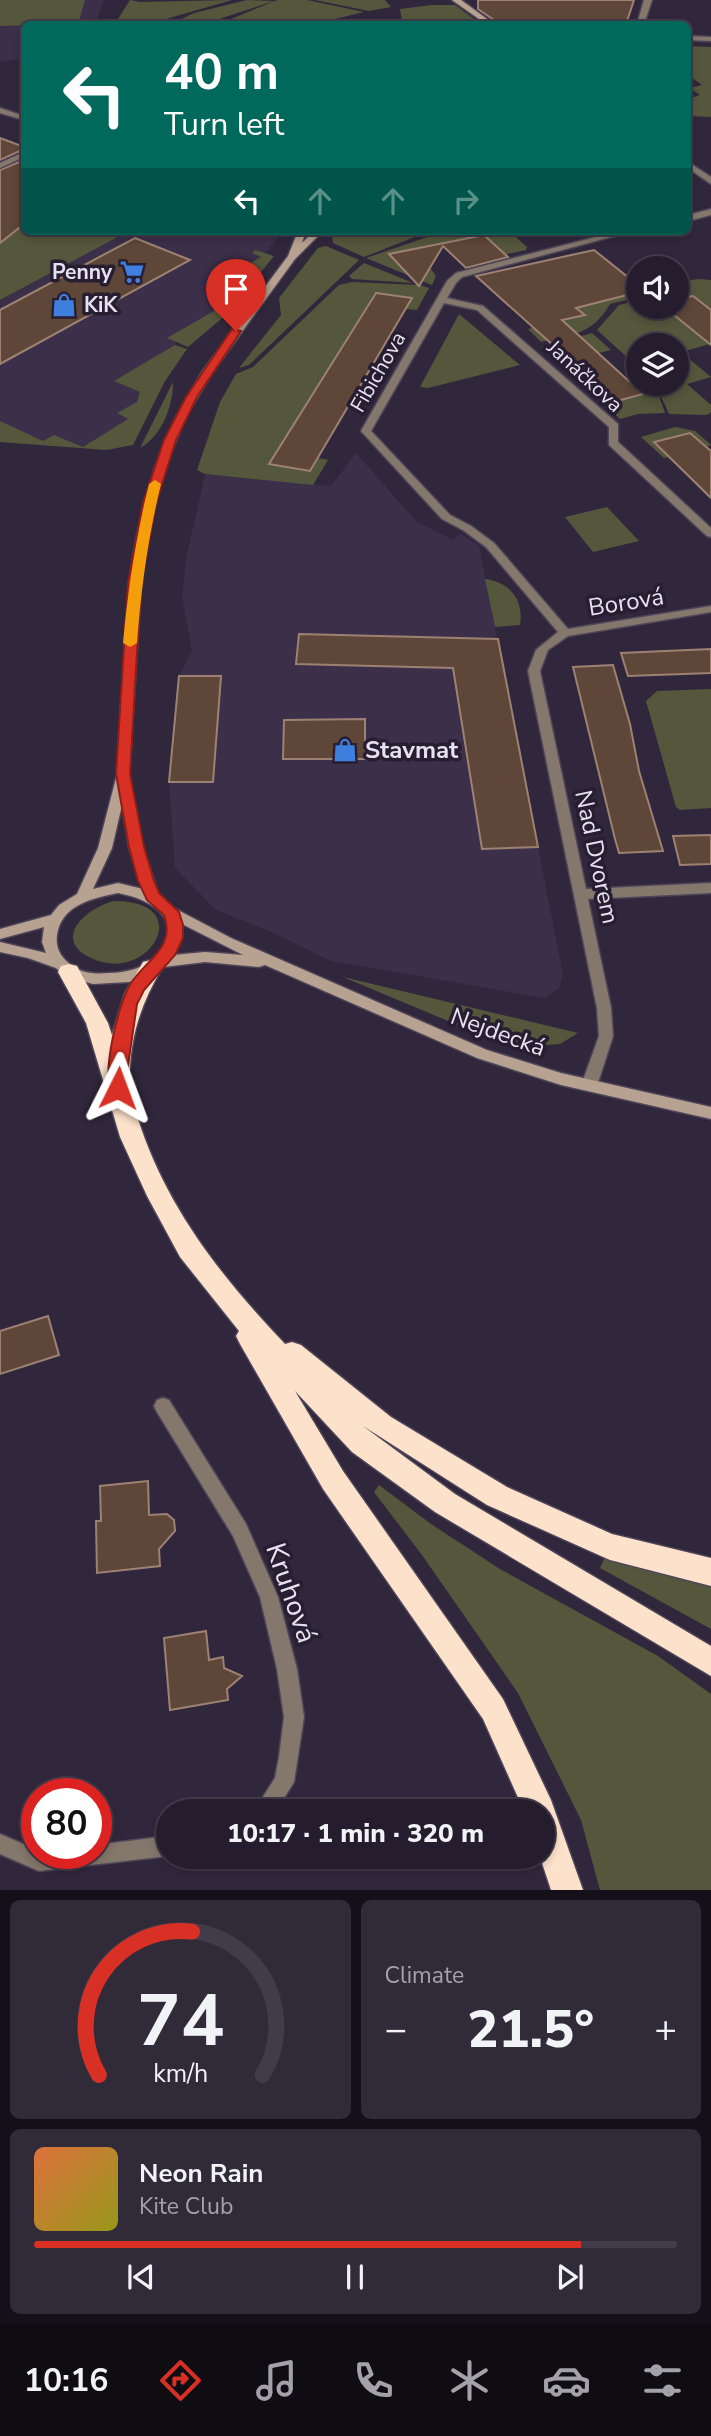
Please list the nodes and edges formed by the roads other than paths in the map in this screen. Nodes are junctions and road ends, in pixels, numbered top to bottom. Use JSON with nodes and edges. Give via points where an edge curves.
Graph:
{"nodes":[{"id":1,"x":456,"y":0,"type":"edge"},
{"id":2,"x":648,"y":0,"type":"edge"},
{"id":3,"x":486,"y":21,"type":"edge"},
{"id":4,"x":641,"y":21,"type":"edge"},
{"id":5,"x":691,"y":38,"type":"edge"},
{"id":6,"x":711,"y":39,"type":"edge"},
{"id":7,"x":0,"y":110,"type":"edge"},
{"id":8,"x":21,"y":117,"type":"edge"},
{"id":9,"x":21,"y":156,"type":"edge"},
{"id":10,"x":0,"y":166,"type":"edge"},
{"id":11,"x":691,"y":166,"type":"edge"},
{"id":12,"x":710,"y":179,"type":"edge"},
{"id":13,"x":711,"y":212,"type":"edge"},
{"id":14,"x":691,"y":217,"type":"edge"},
{"id":15,"x":300,"y":235,"type":"edge"},
{"id":16,"x":315,"y":235,"type":"edge"},
{"id":17,"x":612,"y":235,"type":"edge"},
{"id":18,"x":292,"y":257,"type":"junction"},
{"id":19,"x":441,"y":300,"type":"junction"},
{"id":20,"x":711,"y":534,"type":"edge"},
{"id":21,"x":711,"y":609,"type":"edge"},
{"id":22,"x":565,"y":633,"type":"junction"},
{"id":23,"x":550,"y":641,"type":"joint"},
{"id":24,"x":123,"y":774,"type":"junction"},
{"id":25,"x":711,"y":888,"type":"edge"},
{"id":26,"x":582,"y":894,"type":"junction"},
{"id":27,"x":83,"y":895,"type":"junction"},
{"id":28,"x":152,"y":896,"type":"junction"},
{"id":29,"x":171,"y":912,"type":"junction"},
{"id":30,"x":52,"y":920,"type":"junction"},
{"id":31,"x":0,"y":934,"type":"edge"},
{"id":32,"x":0,"y":947,"type":"edge"},
{"id":33,"x":155,"y":965,"type":"junction"},
{"id":34,"x":278,"y":965,"type":"junction"},
{"id":35,"x":64,"y":968,"type":"junction"},
{"id":36,"x":590,"y":1086,"type":"junction"},
{"id":37,"x":118,"y":1088,"type":"junction"},
{"id":38,"x":711,"y":1113,"type":"edge"},
{"id":39,"x":230,"y":1304,"type":"junction"},
{"id":40,"x":163,"y":1406,"type":"dead end"},
{"id":41,"x":711,"y":1572,"type":"edge"},
{"id":42,"x":711,"y":1662,"type":"edge"},
{"id":43,"x":272,"y":1799,"type":"edge"},
{"id":44,"x":534,"y":1799,"type":"edge"},
{"id":45,"x":0,"y":1844,"type":"edge"},
{"id":46,"x":156,"y":1848,"type":"edge"},
{"id":47,"x":555,"y":1855,"type":"edge"},
{"id":48,"x":567,"y":1890,"type":"edge"}],
"edges":[{"from":1,"to":3,"type":"main road"},
{"from":2,"to":4,"type":"street"},
{"from":5,"to":6,"type":"street"},
{"from":7,"to":8,"type":"street"},
{"from":9,"to":10,"type":"street"},
{"from":11,"to":12,"type":"street"},
{"from":13,"to":14,"type":"street"},
{"from":15,"to":18,"type":"main road"},
{"from":16,"to":18,"type":"main road"},
{"from":17,"to":19,"type":"street","name":"Fibichova","via":[[468,272],[453,281]]},
{"from":18,"to":24,"type":"main road","via":[[207,372],[181,415],[160,467],[135,583]]},
{"from":19,"to":20,"type":"street","name":"Janáčkova","via":[[480,307],[614,426],[613,443]]},
{"from":19,"to":22,"type":"street","name":"Fibichova","via":[[366,431],[446,517],[490,545]]},
{"from":21,"to":22,"type":"street","name":"Borová"},
{"from":22,"to":23,"type":"street","name":"Borová"},
{"from":23,"to":26,"type":"street","name":"Nad Dvorem","via":[[534,671]]},
{"from":24,"to":27,"type":"main road","via":[[105,848]]},
{"from":24,"to":28,"type":"main road","via":[[136,847]]},
{"from":25,"to":26,"type":"street"},
{"from":26,"to":36,"type":"street","name":"Nad Dvorem","via":[[606,1036]]},
{"from":27,"to":28,"type":"main road","via":[[118,888]]},
{"from":27,"to":30,"type":"main road"},
{"from":28,"to":29,"type":"main road"},
{"from":29,"to":33,"type":"main road","via":[[175,938]]},
{"from":29,"to":34,"type":"main road","name":"Nejdecká"},
{"from":30,"to":31,"type":"main road"},
{"from":30,"to":35,"type":"main road","via":[[49,950]]},
{"from":32,"to":35,"type":"main road","via":[[30,953]]},
{"from":33,"to":34,"type":"main road","name":"Nejdecká","via":[[205,957]]},
{"from":33,"to":35,"type":"main road","via":[[132,977],[110,981],[88,979]]},
{"from":33,"to":37,"type":"highway","via":[[129,1004]]},
{"from":34,"to":36,"type":"main road","name":"Nejdecká","via":[[482,1054]]},
{"from":35,"to":37,"type":"highway","via":[[97,1023]]},
{"from":36,"to":38,"type":"main road","name":"Nejdecká"},
{"from":37,"to":39,"type":"highway","via":[[132,1138],[155,1189],[189,1250]]},
{"from":39,"to":41,"type":"highway","via":[[382,1426],[496,1496],[610,1547]]},
{"from":39,"to":42,"type":"highway","via":[[361,1443],[445,1503]]},
{"from":39,"to":44,"type":"highway","via":[[333,1480],[493,1709]]},
{"from":40,"to":43,"type":"street","name":"Kruhová","via":[[240,1530],[269,1597],[294,1717],[284,1782]]},
{"from":45,"to":46,"type":"street","via":[[39,1861]]},
{"from":47,"to":48,"type":"highway"}]}
